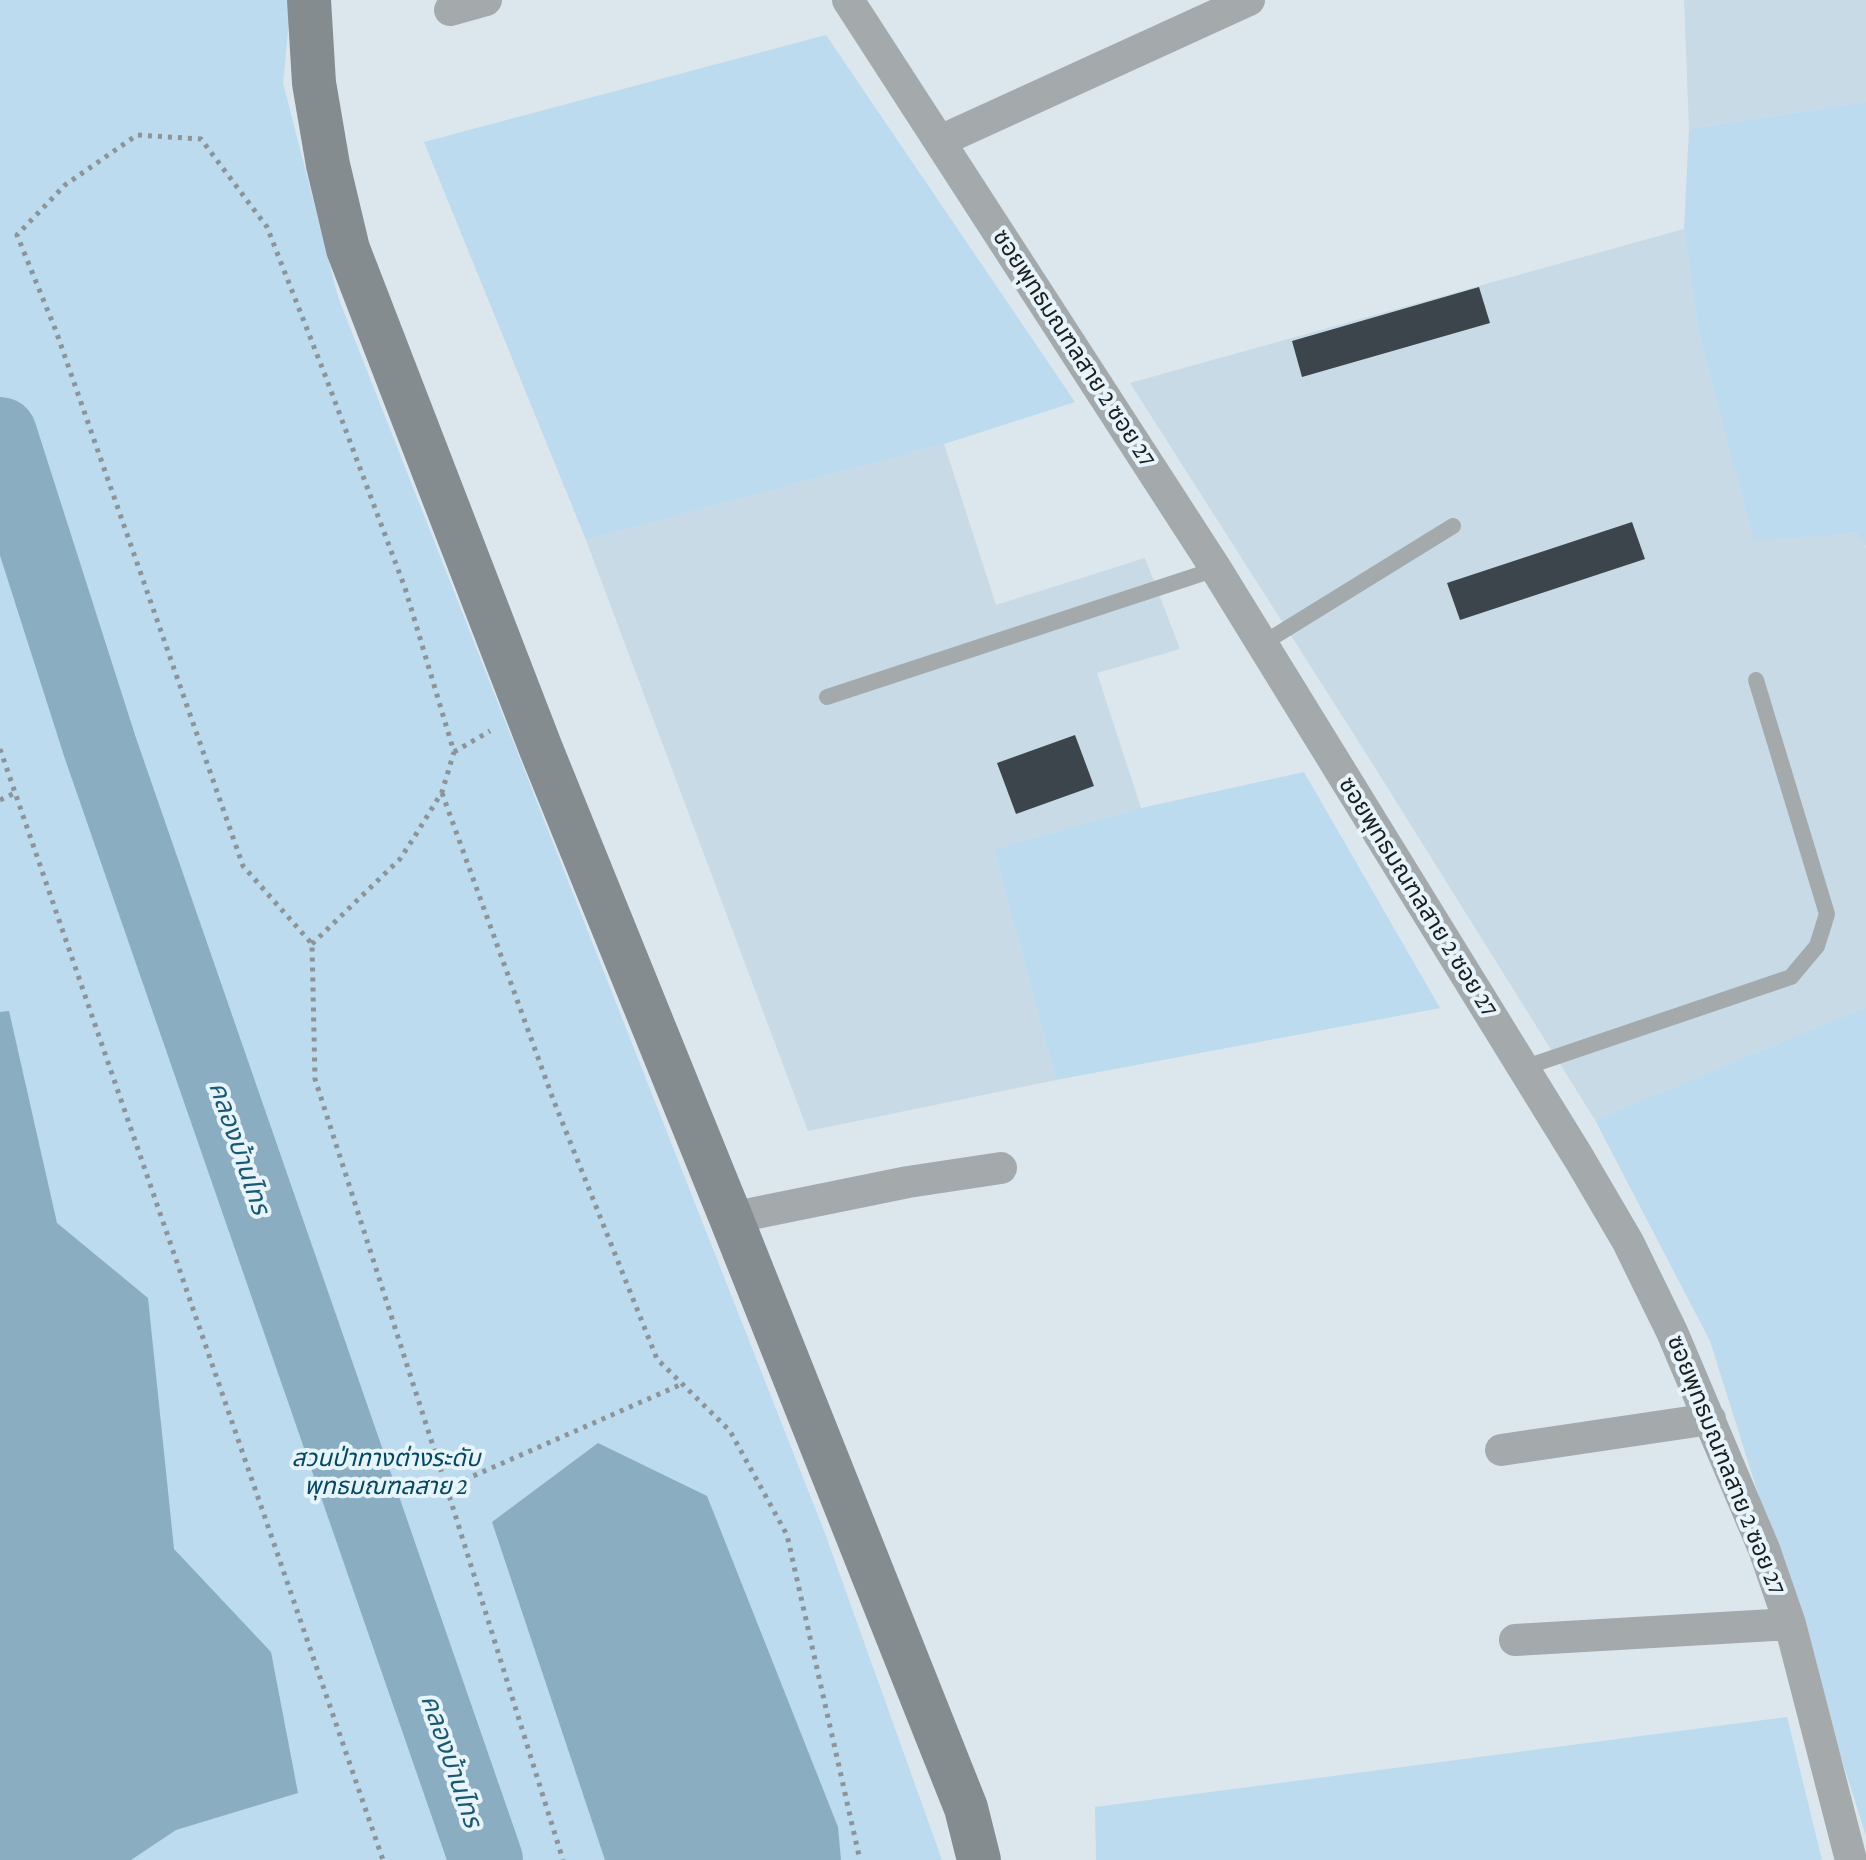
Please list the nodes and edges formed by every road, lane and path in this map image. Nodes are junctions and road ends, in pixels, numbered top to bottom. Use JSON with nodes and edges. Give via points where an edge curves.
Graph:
{"nodes":[{"id":1,"x":309,"y":0,"type":"edge"},
{"id":2,"x":486,"y":0,"type":"edge"},
{"id":3,"x":848,"y":0,"type":"edge"},
{"id":4,"x":1249,"y":0,"type":"edge"},
{"id":5,"x":450,"y":10,"type":"dead end"},
{"id":6,"x":940,"y":141,"type":"junction"},
{"id":7,"x":1453,"y":526,"type":"dead end"},
{"id":8,"x":1216,"y":569,"type":"junction"},
{"id":9,"x":1262,"y":644,"type":"junction"},
{"id":10,"x":1756,"y":680,"type":"dead end"},
{"id":11,"x":827,"y":697,"type":"dead end"},
{"id":12,"x":0,"y":749,"type":"edge"},
{"id":13,"x":442,"y":792,"type":"junction"},
{"id":14,"x":15,"y":793,"type":"junction"},
{"id":15,"x":0,"y":800,"type":"edge"},
{"id":16,"x":312,"y":944,"type":"junction"},
{"id":17,"x":1523,"y":1068,"type":"junction"},
{"id":18,"x":1001,"y":1168,"type":"dead end"},
{"id":19,"x":731,"y":1218,"type":"junction"},
{"id":20,"x":682,"y":1384,"type":"junction"},
{"id":21,"x":1710,"y":1419,"type":"junction"},
{"id":22,"x":1501,"y":1450,"type":"dead end"},
{"id":23,"x":446,"y":1488,"type":"junction"},
{"id":24,"x":1790,"y":1624,"type":"junction"},
{"id":25,"x":1515,"y":1640,"type":"dead end"},
{"id":26,"x":383,"y":1860,"type":"edge"},
{"id":27,"x":563,"y":1860,"type":"edge"},
{"id":28,"x":860,"y":1860,"type":"edge"},
{"id":29,"x":979,"y":1860,"type":"edge"},
{"id":30,"x":1851,"y":1860,"type":"edge"}],
"edges":[{"from":1,"to":19,"type":"main road","via":[[314,83],[348,249],[541,749]]},
{"from":2,"to":5,"type":"street"},
{"from":3,"to":6,"type":"street","name":"ซอยพุทธมณฑลสาย 2 ซอย 27"},
{"from":4,"to":6,"type":"street"},
{"from":6,"to":8,"type":"street","name":"ซอยพุทธมณฑลสาย 2 ซอย 27"},
{"from":7,"to":9,"type":"lane"},
{"from":8,"to":9,"type":"street","name":"ซอยพุทธมณฑลสาย 2 ซอย 27"},
{"from":8,"to":11,"type":"lane"},
{"from":9,"to":17,"type":"street","name":"ซอยพุทธมณฑลสาย 2 ซอย 27"},
{"from":10,"to":17,"type":"lane","via":[[1827,914],[1817,946],[1791,977]]},
{"from":12,"to":14,"type":"path"},
{"from":13,"to":16,"type":"path","via":[[400,859]]},
{"from":13,"to":16,"type":"path","via":[[454,752],[405,588],[267,227],[201,139],[137,135],[65,185],[17,235],[56,331],[243,866]]},
{"from":13,"to":20,"type":"path","via":[[553,1099],[657,1359]]},
{"from":14,"to":15,"type":"path"},
{"from":14,"to":26,"type":"path"},
{"from":16,"to":23,"type":"path","via":[[315,1079]]},
{"from":17,"to":21,"type":"street","name":"ซอยพุทธมณฑลสาย 2 ซอย 27","via":[[1628,1242]]},
{"from":18,"to":19,"type":"street"},
{"from":19,"to":29,"type":"main road","via":[[966,1808]]},
{"from":20,"to":23,"type":"path"},
{"from":20,"to":28,"type":"path","via":[[730,1431],[787,1535]]},
{"from":21,"to":22,"type":"street"},
{"from":21,"to":24,"type":"street","name":"ซอยพุทธมณฑลสาย 2 ซอย 27"},
{"from":23,"to":27,"type":"path"},
{"from":24,"to":25,"type":"street"},
{"from":24,"to":30,"type":"street","name":"ซอยพุทธมณฑลสาย 2 ซอย 27"}]}
